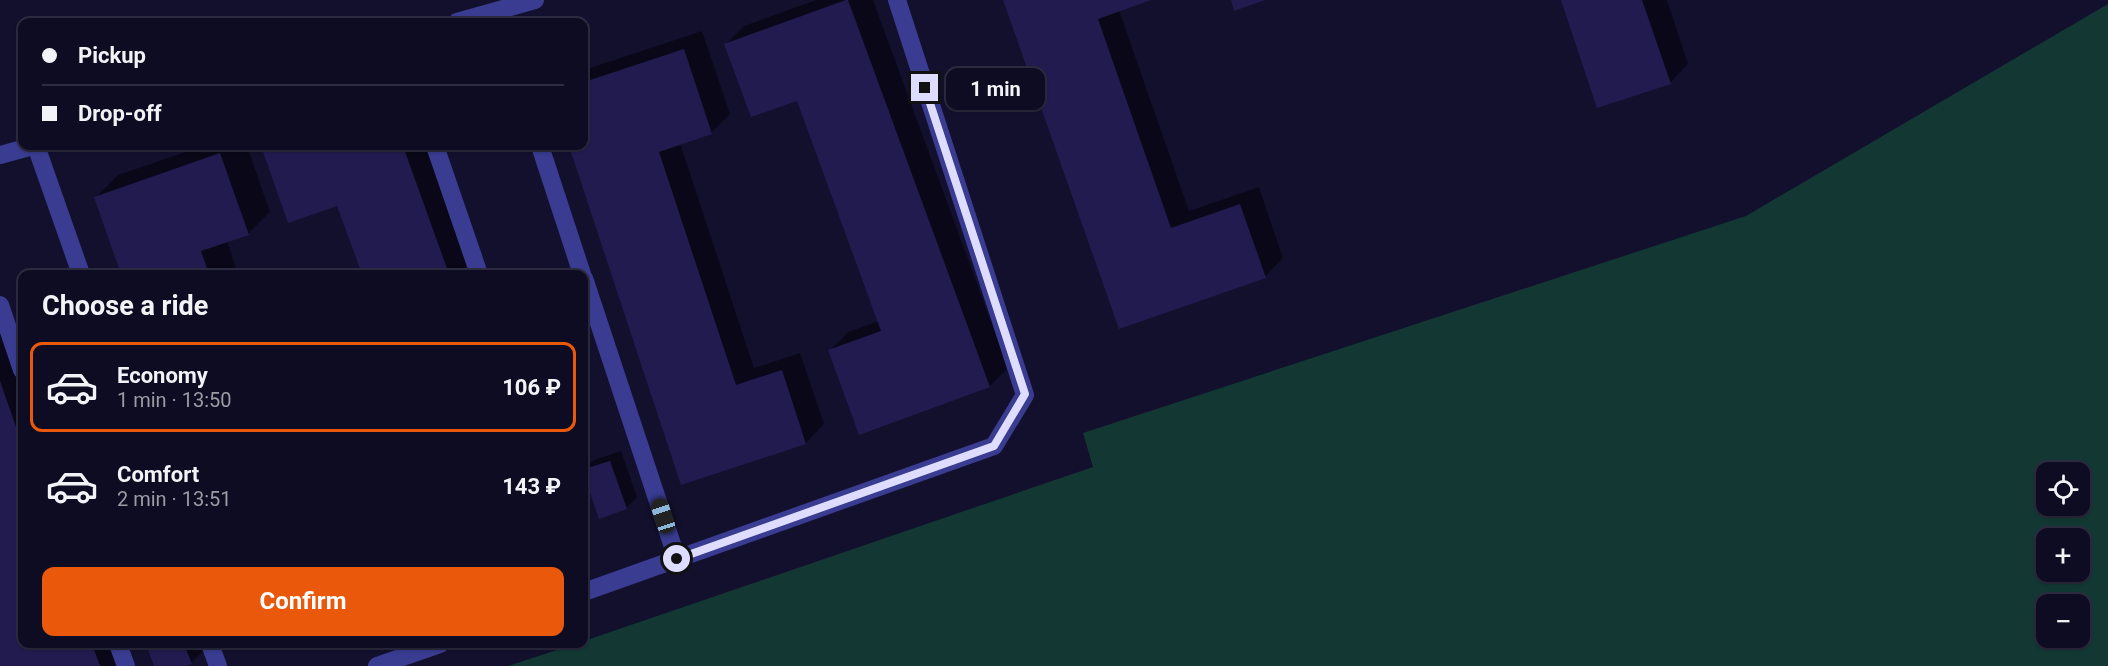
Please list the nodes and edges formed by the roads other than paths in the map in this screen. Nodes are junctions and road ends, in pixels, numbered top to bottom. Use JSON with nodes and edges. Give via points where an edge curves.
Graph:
{"nodes":[{"id":1,"x":535,"y":0,"type":"edge"},
{"id":2,"x":897,"y":0,"type":"edge"},
{"id":3,"x":497,"y":17,"type":"edge"},
{"id":4,"x":19,"y":150,"type":"edge"},
{"id":5,"x":36,"y":150,"type":"edge"},
{"id":6,"x":436,"y":150,"type":"edge"},
{"id":7,"x":541,"y":150,"type":"edge"},
{"id":8,"x":0,"y":155,"type":"edge"},
{"id":9,"x":80,"y":270,"type":"edge"},
{"id":10,"x":478,"y":270,"type":"edge"},
{"id":11,"x":581,"y":270,"type":"edge"},
{"id":12,"x":588,"y":291,"type":"edge"},
{"id":13,"x":0,"y":305,"type":"edge"},
{"id":14,"x":18,"y":358,"type":"edge"},
{"id":15,"x":677,"y":559,"type":"junction"},
{"id":16,"x":588,"y":586,"type":"edge"},
{"id":17,"x":119,"y":648,"type":"edge"},
{"id":18,"x":211,"y":648,"type":"edge"},
{"id":19,"x":429,"y":648,"type":"edge"},
{"id":20,"x":126,"y":666,"type":"edge"},
{"id":21,"x":218,"y":666,"type":"edge"},
{"id":22,"x":377,"y":666,"type":"edge"}],
"edges":[{"from":1,"to":3,"type":"lane"},
{"from":2,"to":15,"type":"lane","via":[[1025,394],[994,446]]},
{"from":4,"to":8,"type":"lane"},
{"from":5,"to":9,"type":"lane"},
{"from":6,"to":10,"type":"lane"},
{"from":7,"to":11,"type":"lane"},
{"from":12,"to":15,"type":"lane"},
{"from":13,"to":14,"type":"lane"},
{"from":15,"to":16,"type":"lane"},
{"from":17,"to":20,"type":"lane"},
{"from":18,"to":21,"type":"lane"},
{"from":19,"to":22,"type":"lane"}]}
